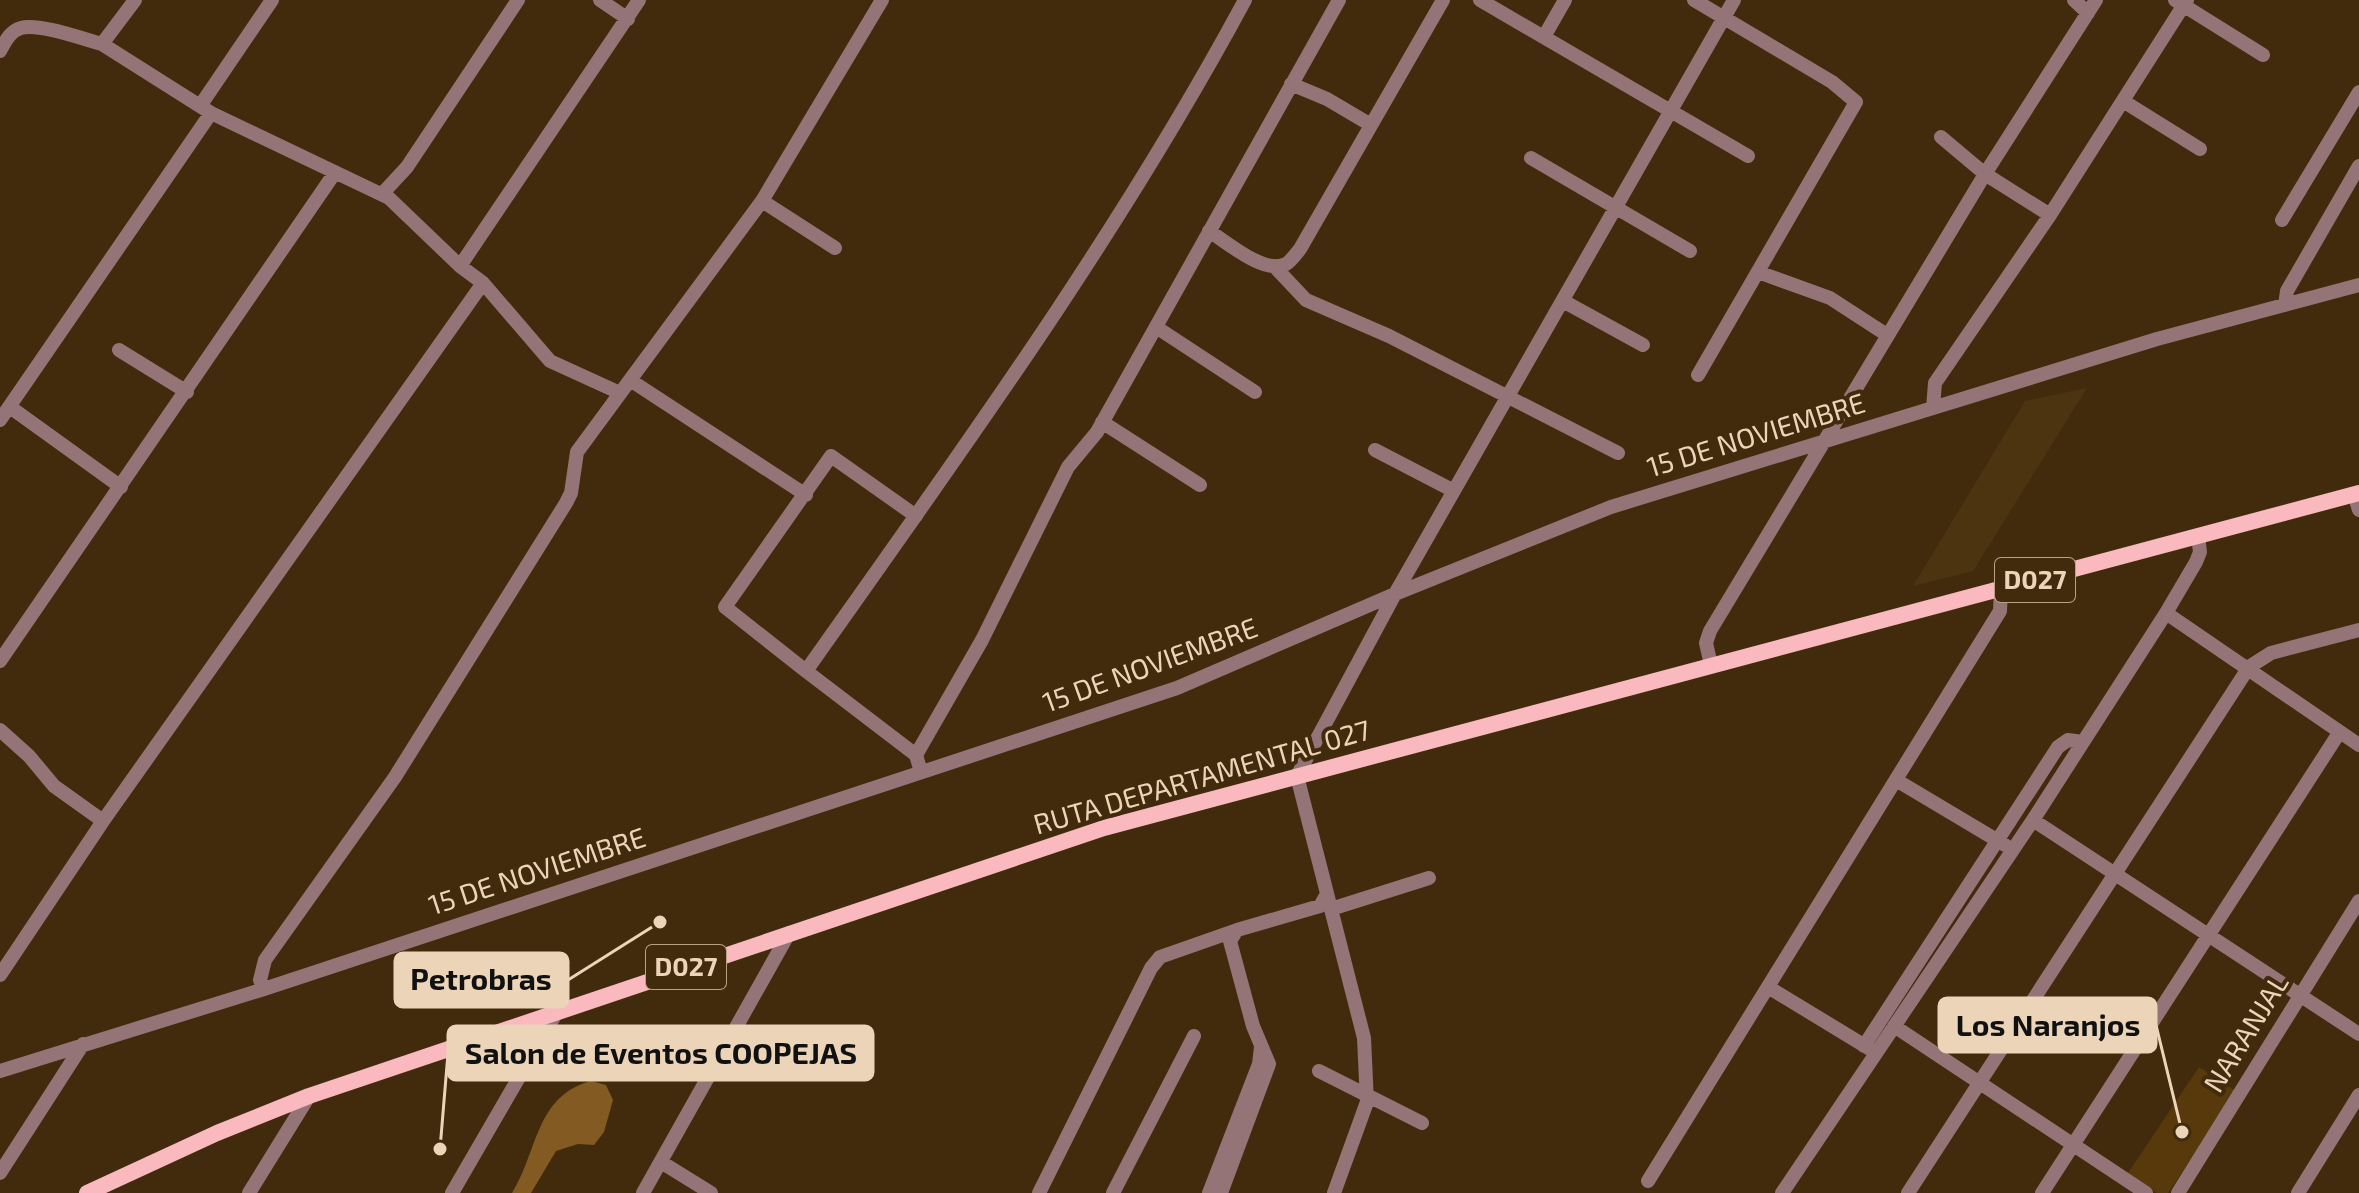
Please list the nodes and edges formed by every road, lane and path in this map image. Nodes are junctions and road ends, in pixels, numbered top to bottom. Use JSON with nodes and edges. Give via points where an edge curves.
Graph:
{"nodes":[{"id":1,"x":135,"y":0,"type":"edge"},
{"id":2,"x":272,"y":0,"type":"edge"},
{"id":3,"x":518,"y":0,"type":"edge"},
{"id":4,"x":600,"y":0,"type":"edge"},
{"id":5,"x":639,"y":0,"type":"edge"},
{"id":6,"x":882,"y":0,"type":"edge"},
{"id":7,"x":1245,"y":0,"type":"edge"},
{"id":8,"x":1339,"y":0,"type":"edge"},
{"id":9,"x":1443,"y":0,"type":"edge"},
{"id":10,"x":1480,"y":0,"type":"edge"},
{"id":11,"x":1565,"y":0,"type":"edge"},
{"id":12,"x":1694,"y":0,"type":"edge"},
{"id":13,"x":1734,"y":0,"type":"edge"},
{"id":14,"x":2074,"y":0,"type":"edge"},
{"id":15,"x":2096,"y":0,"type":"edge"},
{"id":16,"x":2182,"y":2,"type":"edge"},
{"id":17,"x":2088,"y":13,"type":"junction"},
{"id":18,"x":1724,"y":18,"type":"junction"},
{"id":19,"x":628,"y":19,"type":"junction"},
{"id":20,"x":1545,"y":35,"type":"junction"},
{"id":21,"x":102,"y":44,"type":"junction"},
{"id":22,"x":0,"y":51,"type":"edge"},
{"id":23,"x":2263,"y":55,"type":"dead end"},
{"id":24,"x":1291,"y":84,"type":"junction"},
{"id":25,"x":2359,"y":92,"type":"edge"},
{"id":26,"x":2123,"y":101,"type":"junction"},
{"id":27,"x":206,"y":109,"type":"junction"},
{"id":28,"x":1671,"y":110,"type":"junction"},
{"id":29,"x":1371,"y":125,"type":"junction"},
{"id":30,"x":1941,"y":137,"type":"dead end"},
{"id":31,"x":2200,"y":149,"type":"dead end"},
{"id":32,"x":1748,"y":156,"type":"dead end"},
{"id":33,"x":1531,"y":158,"type":"dead end"},
{"id":34,"x":2359,"y":166,"type":"edge"},
{"id":35,"x":334,"y":174,"type":"junction"},
{"id":36,"x":1985,"y":174,"type":"junction"},
{"id":37,"x":382,"y":194,"type":"junction"},
{"id":38,"x":762,"y":201,"type":"junction"},
{"id":39,"x":1616,"y":207,"type":"junction"},
{"id":40,"x":2050,"y":215,"type":"junction"},
{"id":41,"x":2282,"y":220,"type":"dead end"},
{"id":42,"x":1209,"y":231,"type":"junction"},
{"id":43,"x":835,"y":248,"type":"dead end"},
{"id":44,"x":1690,"y":251,"type":"dead end"},
{"id":45,"x":460,"y":266,"type":"junction"},
{"id":46,"x":1274,"y":266,"type":"junction"},
{"id":47,"x":1758,"y":272,"type":"junction"},
{"id":48,"x":483,"y":283,"type":"junction"},
{"id":49,"x":2359,"y":285,"type":"edge"},
{"id":50,"x":1563,"y":301,"type":"junction"},
{"id":51,"x":2285,"y":305,"type":"junction"},
{"id":52,"x":1156,"y":327,"type":"junction"},
{"id":53,"x":1887,"y":335,"type":"junction"},
{"id":54,"x":1643,"y":345,"type":"dead end"},
{"id":55,"x":119,"y":350,"type":"dead end"},
{"id":56,"x":1698,"y":375,"type":"dead end"},
{"id":57,"x":630,"y":380,"type":"junction"},
{"id":58,"x":187,"y":392,"type":"junction"},
{"id":59,"x":1255,"y":392,"type":"dead end"},
{"id":60,"x":620,"y":393,"type":"junction"},
{"id":61,"x":1509,"y":395,"type":"junction"},
{"id":62,"x":10,"y":407,"type":"junction"},
{"id":63,"x":1933,"y":408,"type":"junction"},
{"id":64,"x":0,"y":420,"type":"edge"},
{"id":65,"x":1102,"y":422,"type":"junction"},
{"id":66,"x":1822,"y":442,"type":"junction"},
{"id":67,"x":1375,"y":450,"type":"dead end"},
{"id":68,"x":1618,"y":453,"type":"dead end"},
{"id":69,"x":1200,"y":485,"type":"dead end"},
{"id":70,"x":121,"y":487,"type":"junction"},
{"id":71,"x":1454,"y":491,"type":"junction"},
{"id":72,"x":806,"y":495,"type":"junction"},
{"id":73,"x":2357,"y":499,"type":"edge"},
{"id":74,"x":916,"y":516,"type":"junction"},
{"id":75,"x":2198,"y":536,"type":"junction"},
{"id":76,"x":2001,"y":589,"type":"junction"},
{"id":77,"x":1395,"y":594,"type":"junction"},
{"id":78,"x":2166,"y":613,"type":"junction"},
{"id":79,"x":2359,"y":630,"type":"edge"},
{"id":80,"x":0,"y":661,"type":"edge"},
{"id":81,"x":1711,"y":665,"type":"junction"},
{"id":82,"x":2247,"y":670,"type":"junction"},
{"id":83,"x":806,"y":671,"type":"junction"},
{"id":84,"x":0,"y":730,"type":"edge"},
{"id":85,"x":2339,"y":733,"type":"junction"},
{"id":86,"x":2083,"y":742,"type":"junction"},
{"id":87,"x":2359,"y":745,"type":"edge"},
{"id":88,"x":916,"y":755,"type":"junction"},
{"id":89,"x":921,"y":772,"type":"junction"},
{"id":90,"x":1297,"y":776,"type":"junction"},
{"id":91,"x":1896,"y":780,"type":"junction"},
{"id":92,"x":2033,"y":820,"type":"junction"},
{"id":93,"x":103,"y":821,"type":"junction"},
{"id":94,"x":1998,"y":841,"type":"junction"},
{"id":95,"x":2013,"y":850,"type":"junction"},
{"id":96,"x":2116,"y":873,"type":"junction"},
{"id":97,"x":1429,"y":878,"type":"dead end"},
{"id":98,"x":2359,"y":901,"type":"edge"},
{"id":99,"x":1329,"y":902,"type":"junction"},
{"id":100,"x":1237,"y":930,"type":"junction"},
{"id":101,"x":789,"y":933,"type":"junction"},
{"id":102,"x":2207,"y":935,"type":"junction"},
{"id":103,"x":0,"y":975,"type":"edge"},
{"id":104,"x":1768,"y":987,"type":"junction"},
{"id":105,"x":264,"y":989,"type":"junction"},
{"id":106,"x":2299,"y":996,"type":"junction"},
{"id":107,"x":558,"y":1010,"type":"junction"},
{"id":108,"x":1894,"y":1026,"type":"junction"},
{"id":109,"x":2359,"y":1034,"type":"edge"},
{"id":110,"x":1194,"y":1036,"type":"dead end"},
{"id":111,"x":1261,"y":1042,"type":"junction"},
{"id":112,"x":83,"y":1044,"type":"junction"},
{"id":113,"x":1870,"y":1050,"type":"junction"},
{"id":114,"x":0,"y":1071,"type":"edge"},
{"id":115,"x":1319,"y":1071,"type":"dead end"},
{"id":116,"x":1980,"y":1082,"type":"junction"},
{"id":117,"x":2359,"y":1095,"type":"edge"},
{"id":118,"x":309,"y":1096,"type":"junction"},
{"id":119,"x":1367,"y":1097,"type":"junction"},
{"id":120,"x":1422,"y":1123,"type":"dead end"},
{"id":121,"x":2074,"y":1144,"type":"junction"},
{"id":122,"x":661,"y":1162,"type":"junction"},
{"id":123,"x":0,"y":1173,"type":"edge"},
{"id":124,"x":118,"y":1178,"type":"junction"},
{"id":125,"x":1648,"y":1181,"type":"dead end"},
{"id":126,"x":87,"y":1193,"type":"edge"},
{"id":127,"x":109,"y":1193,"type":"edge"},
{"id":128,"x":249,"y":1193,"type":"edge"},
{"id":129,"x":452,"y":1193,"type":"edge"},
{"id":130,"x":643,"y":1193,"type":"edge"},
{"id":131,"x":711,"y":1193,"type":"edge"},
{"id":132,"x":1039,"y":1193,"type":"edge"},
{"id":133,"x":1113,"y":1193,"type":"edge"},
{"id":134,"x":1209,"y":1193,"type":"edge"},
{"id":135,"x":1221,"y":1193,"type":"edge"},
{"id":136,"x":1334,"y":1193,"type":"edge"},
{"id":137,"x":1782,"y":1193,"type":"edge"},
{"id":138,"x":1908,"y":1193,"type":"edge"},
{"id":139,"x":2042,"y":1193,"type":"edge"},
{"id":140,"x":2146,"y":1193,"type":"edge"},
{"id":141,"x":2178,"y":1193,"type":"edge"},
{"id":142,"x":2298,"y":1193,"type":"edge"}],
"edges":[{"from":1,"to":21,"type":"street"},
{"from":2,"to":27,"type":"street"},
{"from":3,"to":37,"type":"street","via":[[407,167]]},
{"from":4,"to":19,"type":"street"},
{"from":5,"to":19,"type":"street"},
{"from":6,"to":38,"type":"street"},
{"from":7,"to":74,"type":"street","via":[[1169,136],[1040,339]]},
{"from":8,"to":24,"type":"street"},
{"from":9,"to":29,"type":"street"},
{"from":10,"to":20,"type":"street"},
{"from":11,"to":20,"type":"street"},
{"from":12,"to":18,"type":"street"},
{"from":13,"to":18,"type":"street"},
{"from":14,"to":17,"type":"street"},
{"from":15,"to":17,"type":"street"},
{"from":16,"to":23,"type":"street"},
{"from":16,"to":26,"type":"street"},
{"from":17,"to":36,"type":"street"},
{"from":18,"to":28,"type":"street"},
{"from":18,"to":47,"type":"street","via":[[1856,102]]},
{"from":19,"to":45,"type":"street"},
{"from":20,"to":28,"type":"street"},
{"from":21,"to":22,"type":"street","via":[[21,28]]},
{"from":21,"to":27,"type":"street"},
{"from":24,"to":29,"type":"street"},
{"from":24,"to":42,"type":"street"},
{"from":25,"to":41,"type":"street"},
{"from":26,"to":31,"type":"street"},
{"from":26,"to":40,"type":"street"},
{"from":27,"to":35,"type":"street"},
{"from":27,"to":62,"type":"street"},
{"from":28,"to":32,"type":"street"},
{"from":28,"to":39,"type":"street"},
{"from":29,"to":46,"type":"street","via":[[1300,249],[1287,263]]},
{"from":30,"to":36,"type":"street"},
{"from":33,"to":39,"type":"street"},
{"from":34,"to":51,"type":"street","via":[[2287,291]]},
{"from":35,"to":37,"type":"street"},
{"from":35,"to":58,"type":"street"},
{"from":36,"to":40,"type":"street"},
{"from":36,"to":53,"type":"street"},
{"from":37,"to":45,"type":"street"},
{"from":38,"to":43,"type":"street"},
{"from":38,"to":57,"type":"street"},
{"from":39,"to":44,"type":"street"},
{"from":39,"to":50,"type":"street"},
{"from":40,"to":63,"type":"street","via":[[1935,383]]},
{"from":42,"to":46,"type":"street"},
{"from":42,"to":52,"type":"street"},
{"from":45,"to":48,"type":"street"},
{"from":46,"to":61,"type":"street","via":[[1306,300]]},
{"from":47,"to":53,"type":"street","via":[[1830,298]]},
{"from":47,"to":56,"type":"street"},
{"from":48,"to":60,"type":"street","via":[[550,361]]},
{"from":48,"to":93,"type":"street"},
{"from":49,"to":51,"type":"street","name":"15 DE NOVIEMBRE"},
{"from":50,"to":54,"type":"street"},
{"from":50,"to":61,"type":"street"},
{"from":51,"to":63,"type":"street","name":"15 DE NOVIEMBRE"},
{"from":52,"to":59,"type":"street"},
{"from":52,"to":65,"type":"street"},
{"from":53,"to":66,"type":"street"},
{"from":55,"to":58,"type":"street"},
{"from":57,"to":60,"type":"street"},
{"from":57,"to":72,"type":"street"},
{"from":58,"to":70,"type":"street"},
{"from":60,"to":105,"type":"street","via":[[577,452],[566,503],[428,725],[265,960],[260,980]]},
{"from":61,"to":68,"type":"street"},
{"from":61,"to":71,"type":"street"},
{"from":62,"to":64,"type":"street"},
{"from":62,"to":70,"type":"street"},
{"from":63,"to":66,"type":"street","name":"15 DE NOVIEMBRE"},
{"from":65,"to":69,"type":"street"},
{"from":65,"to":88,"type":"street","via":[[1068,467],[982,640]]},
{"from":66,"to":77,"type":"street","name":"15 DE NOVIEMBRE","via":[[1611,507]]},
{"from":66,"to":81,"type":"street","via":[[1710,631],[1706,643]]},
{"from":67,"to":71,"type":"street"},
{"from":70,"to":80,"type":"street"},
{"from":71,"to":77,"type":"street"},
{"from":72,"to":74,"type":"street","via":[[831,456]]},
{"from":72,"to":83,"type":"street","via":[[725,607]]},
{"from":73,"to":75,"type":"main road","name":"RUTA DEPARTAMENTAL 027","number":"D027"},
{"from":74,"to":83,"type":"street"},
{"from":75,"to":76,"type":"main road","name":"RUTA DEPARTAMENTAL 027","number":"D027"},
{"from":75,"to":78,"type":"street","via":[[2196,562]]},
{"from":76,"to":81,"type":"main road","name":"RUTA DEPARTAMENTAL 027","number":"D027"},
{"from":76,"to":91,"type":"street","via":[[2000,611]]},
{"from":77,"to":89,"type":"street","name":"15 DE NOVIEMBRE","via":[[1177,688]]},
{"from":77,"to":90,"type":"street"},
{"from":78,"to":82,"type":"street"},
{"from":78,"to":86,"type":"street"},
{"from":79,"to":82,"type":"street","via":[[2261,657]]},
{"from":81,"to":90,"type":"main road","name":"RUTA DEPARTAMENTAL 027","number":"D027"},
{"from":82,"to":85,"type":"street"},
{"from":82,"to":96,"type":"street"},
{"from":83,"to":88,"type":"street"},
{"from":84,"to":93,"type":"street","via":[[54,786]]},
{"from":85,"to":87,"type":"street"},
{"from":85,"to":102,"type":"street"},
{"from":86,"to":92,"type":"street"},
{"from":86,"to":94,"type":"street","via":[[2068,740],[2058,747]]},
{"from":88,"to":89,"type":"street"},
{"from":89,"to":105,"type":"street","name":"15 DE NOVIEMBRE"},
{"from":90,"to":99,"type":"street"},
{"from":90,"to":101,"type":"main road","name":"RUTA DEPARTAMENTAL 027","number":"D027","via":[[1104,828]]},
{"from":91,"to":94,"type":"street"},
{"from":91,"to":104,"type":"street"},
{"from":92,"to":95,"type":"street"},
{"from":92,"to":96,"type":"street"},
{"from":93,"to":103,"type":"street"},
{"from":94,"to":95,"type":"street"},
{"from":94,"to":113,"type":"street"},
{"from":95,"to":108,"type":"street"},
{"from":96,"to":102,"type":"street"},
{"from":96,"to":116,"type":"street"},
{"from":97,"to":99,"type":"street"},
{"from":98,"to":106,"type":"street","name":"NARANJAL"},
{"from":99,"to":100,"type":"street"},
{"from":99,"to":119,"type":"street","via":[[1364,1038]]},
{"from":100,"to":111,"type":"street","via":[[1230,950]]},
{"from":100,"to":132,"type":"street","via":[[1160,957],[1151,968]]},
{"from":101,"to":107,"type":"main road","name":"RUTA DEPARTAMENTAL 027","number":"D027"},
{"from":101,"to":122,"type":"street"},
{"from":102,"to":106,"type":"street"},
{"from":102,"to":121,"type":"street"},
{"from":104,"to":113,"type":"street"},
{"from":104,"to":125,"type":"street"},
{"from":105,"to":112,"type":"street","name":"15 DE NOVIEMBRE"},
{"from":106,"to":109,"type":"street"},
{"from":106,"to":141,"type":"street","name":"NARANJAL"},
{"from":107,"to":118,"type":"main road","name":"RUTA DEPARTAMENTAL 027","number":"D027"},
{"from":107,"to":129,"type":"street"},
{"from":108,"to":113,"type":"street"},
{"from":108,"to":116,"type":"street"},
{"from":110,"to":133,"type":"street"},
{"from":111,"to":134,"type":"street","via":[[1259,1064]]},
{"from":111,"to":135,"type":"street","via":[[1267,1075]]},
{"from":112,"to":114,"type":"street","name":"15 DE NOVIEMBRE"},
{"from":112,"to":123,"type":"street"},
{"from":113,"to":137,"type":"street"},
{"from":115,"to":119,"type":"street"},
{"from":116,"to":121,"type":"street"},
{"from":116,"to":138,"type":"street"},
{"from":117,"to":142,"type":"street"},
{"from":118,"to":124,"type":"main road","name":"RUTA DEPARTAMENTAL 027","number":"D027"},
{"from":118,"to":128,"type":"street"},
{"from":119,"to":120,"type":"street"},
{"from":119,"to":136,"type":"street"},
{"from":121,"to":139,"type":"street"},
{"from":121,"to":140,"type":"street"},
{"from":122,"to":130,"type":"street"},
{"from":122,"to":131,"type":"street"},
{"from":124,"to":126,"type":"main road","name":"RUTA DEPARTAMENTAL 027","number":"D027"},
{"from":124,"to":127,"type":"street"}]}
